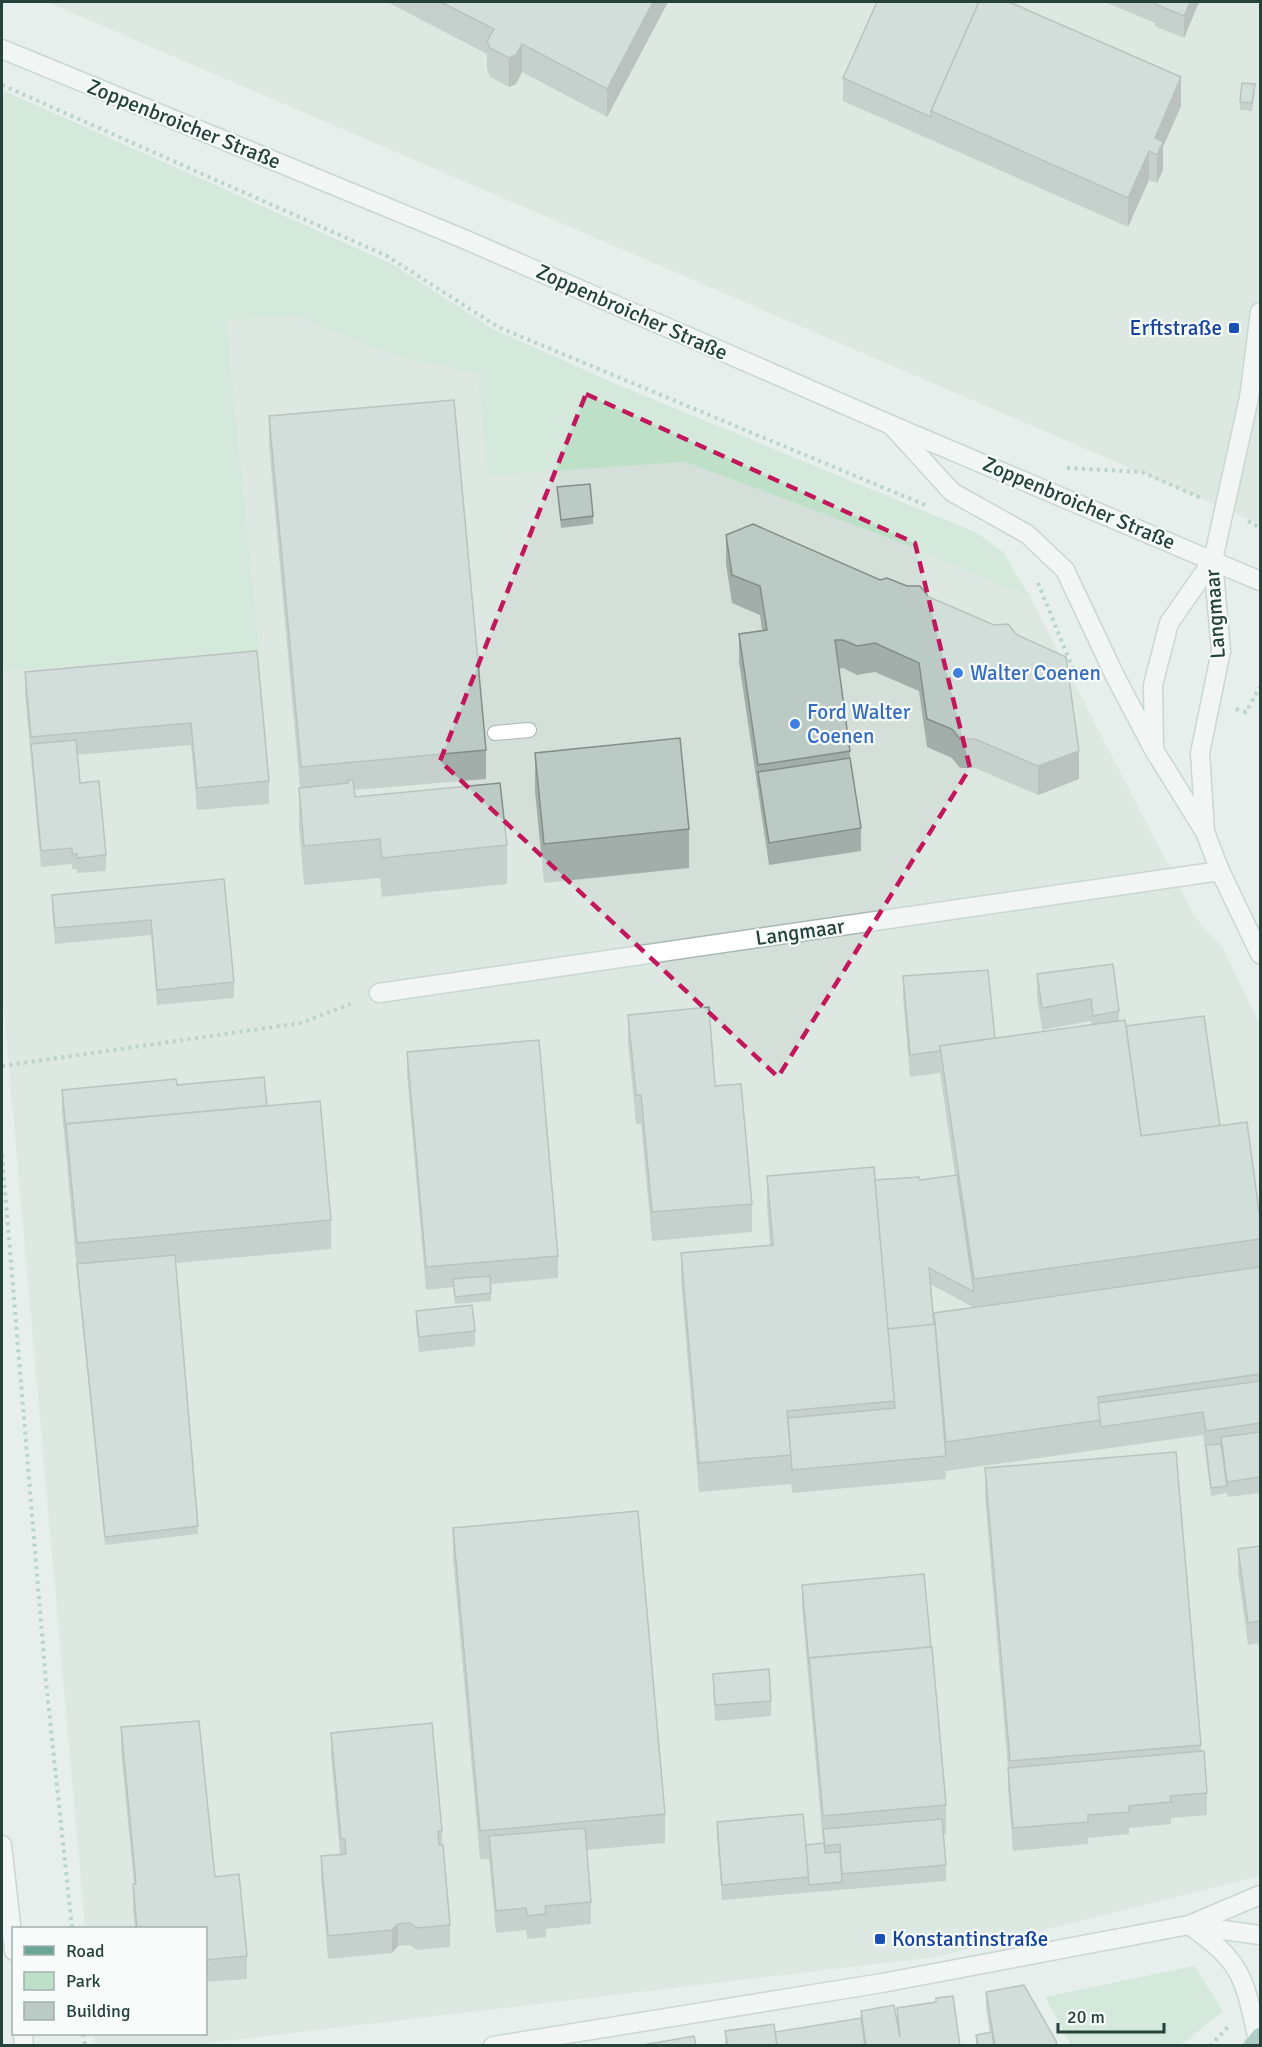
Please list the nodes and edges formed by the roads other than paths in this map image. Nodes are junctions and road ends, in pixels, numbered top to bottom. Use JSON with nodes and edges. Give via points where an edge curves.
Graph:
{"nodes":[{"id":1,"x":2,"y":49,"type":"edge"},
{"id":2,"x":1260,"y":312,"type":"edge"},
{"id":3,"x":891,"y":425,"type":"junction"},
{"id":4,"x":1213,"y":560,"type":"junction"},
{"id":5,"x":1260,"y":580,"type":"edge"},
{"id":6,"x":529,"y":730,"type":"dead end"},
{"id":7,"x":495,"y":733,"type":"dead end"},
{"id":8,"x":1154,"y":750,"type":"junction"},
{"id":9,"x":1205,"y":832,"type":"junction"},
{"id":10,"x":1220,"y":871,"type":"junction"},
{"id":11,"x":1260,"y":954,"type":"edge"},
{"id":12,"x":379,"y":993,"type":"road end"},
{"id":13,"x":2,"y":1845,"type":"edge"},
{"id":14,"x":1260,"y":1895,"type":"edge"},
{"id":15,"x":1189,"y":1925,"type":"junction"},
{"id":16,"x":12,"y":1933,"type":"edge"},
{"id":17,"x":1260,"y":1935,"type":"edge"},
{"id":18,"x":1257,"y":2041,"type":"edge"},
{"id":19,"x":493,"y":2046,"type":"edge"}],
"edges":[{"from":1,"to":3,"type":"street","name":"Zoppenbroicher Straße","via":[[464,239]]},
{"from":2,"to":4,"type":"street","via":[[1249,398]]},
{"from":3,"to":4,"type":"street","name":"Zoppenbroicher Straße"},
{"from":3,"to":8,"type":"street","name":"Langmaar","via":[[952,492],[1027,534],[1065,570]]},
{"from":4,"to":5,"type":"street","name":"Zoppenbroicher Straße"},
{"from":4,"to":8,"type":"street","name":"Langmaar","via":[[1169,623],[1152,686]]},
{"from":4,"to":9,"type":"street","name":"Langmaar","via":[[1221,651],[1200,753]]},
{"from":6,"to":7,"type":"lane"},
{"from":8,"to":9,"type":"street","name":"Langmaar"},
{"from":9,"to":10,"type":"street","name":"Langmaar"},
{"from":10,"to":11,"type":"street","name":"Langmaar"},
{"from":10,"to":12,"type":"street","name":"Langmaar"},
{"from":13,"to":16,"type":"street"},
{"from":14,"to":15,"type":"street"},
{"from":15,"to":17,"type":"street"},
{"from":15,"to":18,"type":"street","via":[[1219,1946],[1239,1970]]},
{"from":15,"to":19,"type":"street","via":[[903,1979]]}]}
